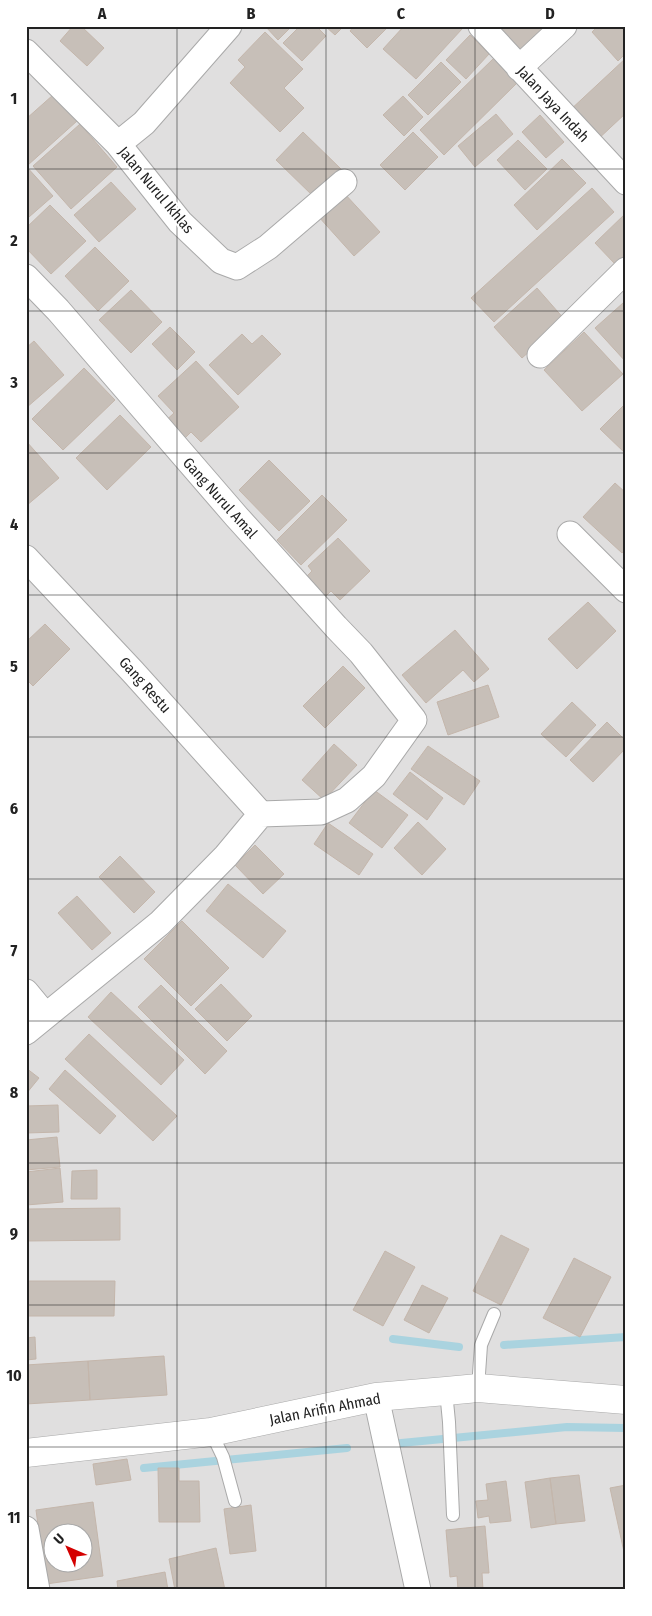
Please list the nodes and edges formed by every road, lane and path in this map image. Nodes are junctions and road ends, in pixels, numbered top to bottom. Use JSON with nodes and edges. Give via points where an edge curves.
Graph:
{"nodes":[{"id":1,"x":481,"y":26,"type":"edge"},
{"id":2,"x":564,"y":26,"type":"edge"},
{"id":3,"x":222,"y":29,"type":"edge"},
{"id":4,"x":26,"y":52,"type":"edge"},
{"id":5,"x":519,"y":68,"type":"junction"},
{"id":6,"x":118,"y":144,"type":"junction"},
{"id":7,"x":344,"y":182,"type":"dead end"},
{"id":8,"x":626,"y":182,"type":"edge"},
{"id":9,"x":626,"y":270,"type":"edge"},
{"id":10,"x":26,"y":277,"type":"edge"},
{"id":11,"x":540,"y":355,"type":"dead end"},
{"id":12,"x":570,"y":534,"type":"dead end"},
{"id":13,"x":26,"y":558,"type":"edge"},
{"id":14,"x":626,"y":590,"type":"edge"},
{"id":15,"x":261,"y":814,"type":"junction"},
{"id":16,"x":26,"y":992,"type":"edge"},
{"id":17,"x":46,"y":1015,"type":"junction"},
{"id":18,"x":26,"y":1032,"type":"edge"},
{"id":19,"x":494,"y":1314,"type":"dead end"},
{"id":20,"x":478,"y":1388,"type":"junction"},
{"id":21,"x":446,"y":1391,"type":"junction"},
{"id":22,"x":376,"y":1397,"type":"junction"},
{"id":23,"x":626,"y":1400,"type":"edge"},
{"id":24,"x":210,"y":1432,"type":"junction"},
{"id":25,"x":26,"y":1453,"type":"edge"},
{"id":26,"x":235,"y":1501,"type":"dead end"},
{"id":27,"x":453,"y":1515,"type":"dead end"},
{"id":28,"x":26,"y":1529,"type":"edge"},
{"id":29,"x":37,"y":1590,"type":"edge"},
{"id":30,"x":418,"y":1590,"type":"edge"}],
"edges":[{"from":1,"to":5,"type":"street","name":"Jalan Jaya Indah"},
{"from":2,"to":5,"type":"street"},
{"from":3,"to":6,"type":"street","via":[[144,123]]},
{"from":4,"to":6,"type":"street","name":"Jalan Nurul Ikhlas"},
{"from":5,"to":8,"type":"street","name":"Jalan Jaya Indah"},
{"from":6,"to":7,"type":"street","name":"Jalan Nurul Ikhlas","via":[[180,222],[221,261],[237,267],[268,247]]},
{"from":9,"to":11,"type":"street"},
{"from":10,"to":15,"type":"street","name":"Gang Nurul Amal","via":[[361,653],[414,720],[374,776],[347,800],[320,812]]},
{"from":12,"to":14,"type":"street"},
{"from":13,"to":15,"type":"street","name":"Gang Restu"},
{"from":15,"to":17,"type":"street","via":[[226,856],[160,922]]},
{"from":16,"to":17,"type":"street"},
{"from":17,"to":18,"type":"street"},
{"from":19,"to":20,"type":"lane","via":[[481,1345]]},
{"from":20,"to":21,"type":"street","name":"Jalan Arifin Ahmad"},
{"from":20,"to":23,"type":"street","name":"Jalan Arifin Ahmad"},
{"from":21,"to":22,"type":"street","name":"Jalan Arifin Ahmad"},
{"from":21,"to":27,"type":"lane"},
{"from":22,"to":24,"type":"street","name":"Jalan Arifin Ahmad"},
{"from":22,"to":30,"type":"street"},
{"from":24,"to":25,"type":"street","name":"Jalan Arifin Ahmad"},
{"from":24,"to":26,"type":"lane","via":[[223,1457]]},
{"from":28,"to":29,"type":"street"}]}
